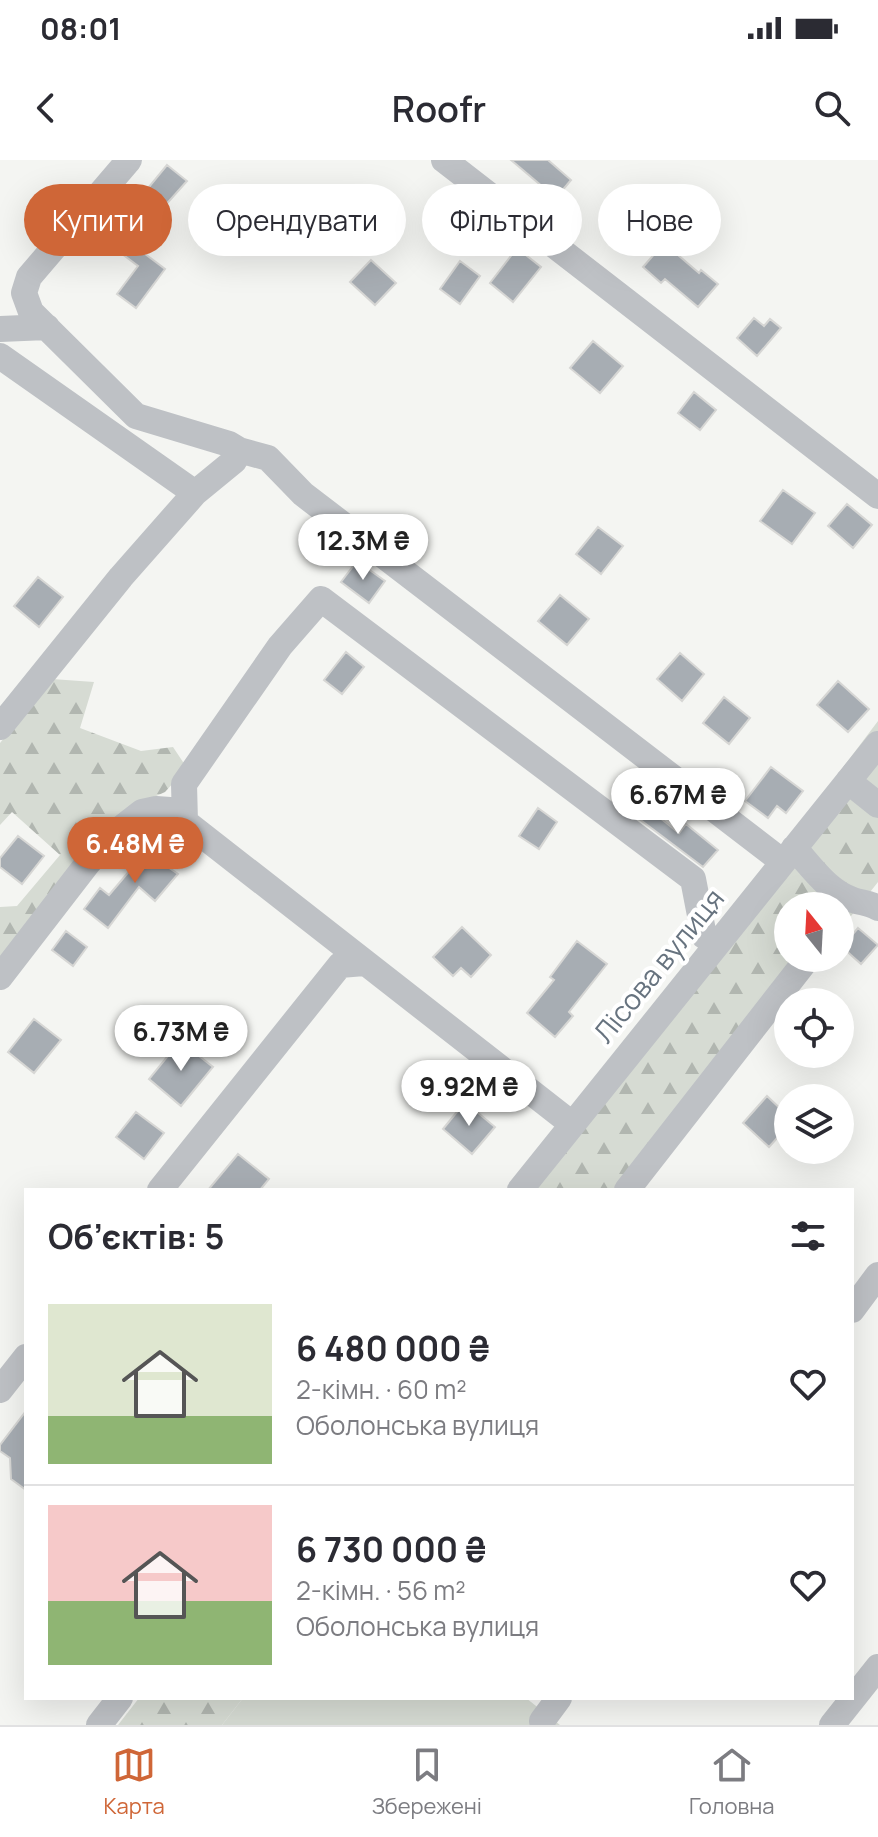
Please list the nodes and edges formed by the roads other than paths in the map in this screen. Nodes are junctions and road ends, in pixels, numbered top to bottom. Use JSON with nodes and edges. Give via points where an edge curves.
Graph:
{"nodes":[{"id":1,"x":129,"y":160,"type":"edge"},
{"id":2,"x":444,"y":160,"type":"edge"},
{"id":3,"x":47,"y":327,"type":"junction"},
{"id":4,"x":0,"y":329,"type":"edge"},
{"id":5,"x":0,"y":356,"type":"edge"},
{"id":6,"x":239,"y":450,"type":"junction"},
{"id":7,"x":195,"y":493,"type":"junction"},
{"id":8,"x":878,"y":496,"type":"edge"},
{"id":9,"x":0,"y":727,"type":"edge"},
{"id":10,"x":878,"y":744,"type":"edge"},
{"id":11,"x":848,"y":781,"type":"junction"},
{"id":12,"x":878,"y":805,"type":"edge"},
{"id":13,"x":185,"y":822,"type":"junction"},
{"id":14,"x":788,"y":855,"type":"junction"},
{"id":15,"x":857,"y":908,"type":"edge"},
{"id":16,"x":717,"y":944,"type":"junction"},
{"id":17,"x":364,"y":963,"type":"junction"},
{"id":18,"x":797,"y":972,"type":"edge"},
{"id":19,"x":0,"y":977,"type":"edge"},
{"id":20,"x":572,"y":1124,"type":"junction"},
{"id":21,"x":162,"y":1188,"type":"edge"},
{"id":22,"x":522,"y":1188,"type":"edge"},
{"id":23,"x":629,"y":1188,"type":"edge"},
{"id":24,"x":878,"y":1275,"type":"edge"},
{"id":25,"x":854,"y":1307,"type":"edge"},
{"id":26,"x":24,"y":1360,"type":"edge"},
{"id":27,"x":0,"y":1390,"type":"edge"},
{"id":28,"x":878,"y":1667,"type":"edge"},
{"id":29,"x":854,"y":1697,"type":"edge"},
{"id":30,"x":118,"y":1700,"type":"edge"},
{"id":31,"x":558,"y":1700,"type":"edge"},
{"id":32,"x":852,"y":1700,"type":"edge"},
{"id":33,"x":542,"y":1721,"type":"dead end"},
{"id":34,"x":99,"y":1725,"type":"edge"},
{"id":35,"x":832,"y":1725,"type":"edge"}],
"edges":[{"from":1,"to":3,"type":"street","via":[[29,277],[24,293],[31,312]]},
{"from":2,"to":8,"type":"street"},
{"from":3,"to":4,"type":"street"},
{"from":3,"to":6,"type":"street","via":[[136,416]]},
{"from":5,"to":7,"type":"street"},
{"from":6,"to":7,"type":"street","via":[[234,461]]},
{"from":6,"to":14,"type":"street","via":[[268,458],[303,494]]},
{"from":7,"to":9,"type":"street"},
{"from":10,"to":11,"type":"street","name":"Лісова вулиця"},
{"from":11,"to":12,"type":"street"},
{"from":11,"to":14,"type":"street","name":"Лісова вулиця"},
{"from":13,"to":16,"type":"street","via":[[184,784],[280,646],[321,599],[693,879],[704,936]]},
{"from":13,"to":17,"type":"street"},
{"from":13,"to":19,"type":"street","via":[[170,810],[156,809],[142,812],[115,833]]},
{"from":14,"to":15,"type":"street"},
{"from":14,"to":16,"type":"street","name":"Лісова вулиця"},
{"from":16,"to":20,"type":"street","name":"Лісова вулиця"},
{"from":17,"to":20,"type":"street"},
{"from":17,"to":21,"type":"street","via":[[340,965]]},
{"from":18,"to":23,"type":"street"},
{"from":20,"to":22,"type":"street","name":"Лісова вулиця"},
{"from":24,"to":25,"type":"street"},
{"from":26,"to":27,"type":"street"},
{"from":28,"to":29,"type":"street"},
{"from":30,"to":34,"type":"street"},
{"from":31,"to":33,"type":"street"},
{"from":32,"to":35,"type":"street"}]}
